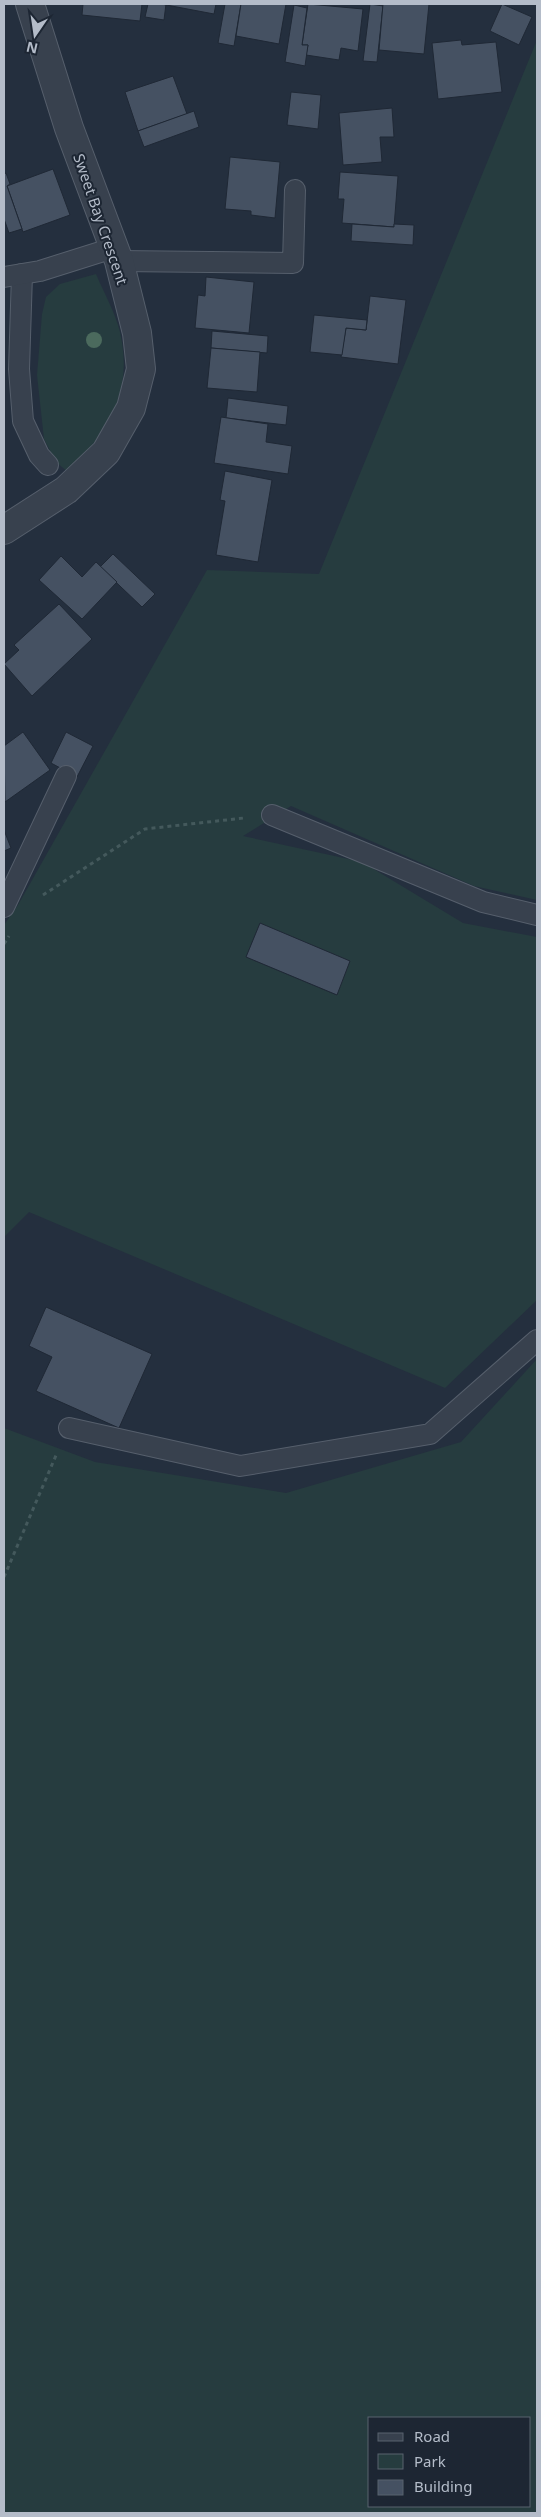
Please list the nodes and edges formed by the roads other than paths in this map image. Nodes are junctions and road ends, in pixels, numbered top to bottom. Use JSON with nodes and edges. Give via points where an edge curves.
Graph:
{"nodes":[{"id":1,"x":30,"y":4,"type":"edge"},
{"id":2,"x":295,"y":190,"type":"dead end"},
{"id":3,"x":116,"y":254,"type":"junction"},
{"id":4,"x":13,"y":275,"type":"edge"},
{"id":5,"x":48,"y":465,"type":"dead end"},
{"id":6,"x":4,"y":530,"type":"edge"},
{"id":7,"x":66,"y":776,"type":"dead end"},
{"id":8,"x":272,"y":815,"type":"road end"},
{"id":9,"x":5,"y":902,"type":"edge"},
{"id":10,"x":537,"y":915,"type":"edge"},
{"id":11,"x":537,"y":1340,"type":"edge"},
{"id":12,"x":70,"y":1428,"type":"road end"}],
"edges":[{"from":1,"to":3,"type":"street","name":"Sweet Bay Crescent","via":[[69,128]]},
{"from":2,"to":3,"type":"lane","via":[[293,263]]},
{"from":3,"to":4,"type":"lane"},
{"from":3,"to":6,"type":"street","name":"Sweet Bay Crescent","via":[[137,333],[141,369],[131,408],[106,452],[66,490]]},
{"from":4,"to":5,"type":"lane","via":[[23,421]]},
{"from":7,"to":9,"type":"lane"},
{"from":8,"to":10,"type":"lane","via":[[483,902]]},
{"from":11,"to":12,"type":"lane","via":[[430,1434],[240,1466]]}]}
